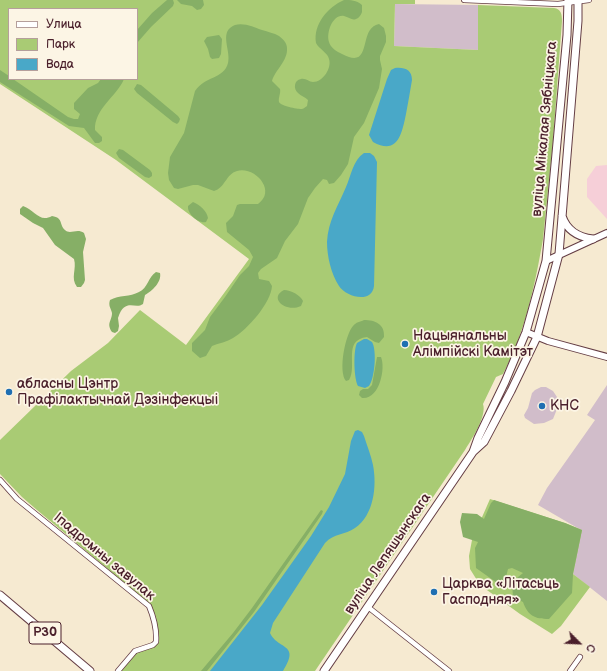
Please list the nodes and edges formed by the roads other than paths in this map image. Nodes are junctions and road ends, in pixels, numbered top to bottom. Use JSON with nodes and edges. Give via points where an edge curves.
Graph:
{"nodes":[{"id":1,"x":464,"y":0,"type":"edge"},
{"id":2,"x":589,"y":0,"type":"edge"},
{"id":3,"x":578,"y":1,"type":"edge"},
{"id":4,"x":568,"y":2,"type":"edge"},
{"id":5,"x":562,"y":215,"type":"junction"},
{"id":6,"x":607,"y":233,"type":"edge"},
{"id":7,"x":593,"y":239,"type":"junction"},
{"id":8,"x":558,"y":254,"type":"junction"},
{"id":9,"x":546,"y":261,"type":"junction"},
{"id":10,"x":526,"y":332,"type":"junction"},
{"id":11,"x":537,"y":337,"type":"junction"},
{"id":12,"x":607,"y":357,"type":"edge"},
{"id":13,"x":473,"y":452,"type":"junction"},
{"id":14,"x":0,"y":480,"type":"edge"},
{"id":15,"x":0,"y":596,"type":"edge"},
{"id":16,"x":368,"y":607,"type":"junction"},
{"id":17,"x":580,"y":657,"type":"dead end"},
{"id":18,"x":90,"y":671,"type":"edge"},
{"id":19,"x":118,"y":671,"type":"edge"},
{"id":20,"x":324,"y":671,"type":"edge"},
{"id":21,"x":449,"y":671,"type":"edge"},
{"id":22,"x":570,"y":671,"type":"edge"}],
"edges":[{"from":1,"to":4,"type":"street","via":[[556,4]]},
{"from":2,"to":3,"type":"street"},
{"from":3,"to":4,"type":"street"},
{"from":3,"to":5,"type":"main road","name":"вуліца Мікалая Зябніцкага"},
{"from":4,"to":9,"type":"main road","name":"вуліца Мікалая Зябніцкага"},
{"from":5,"to":7,"type":"main road","via":[[573,232],[584,238]]},
{"from":5,"to":8,"type":"main road","name":"вуліца Мікалая Зябніцкага"},
{"from":6,"to":7,"type":"main road"},
{"from":7,"to":8,"type":"main road"},
{"from":8,"to":9,"type":"main road"},
{"from":8,"to":11,"type":"main road","name":"вуліца Лепяшынскага"},
{"from":9,"to":10,"type":"main road","name":"вуліца Лепяшынскага"},
{"from":10,"to":11,"type":"main road"},
{"from":10,"to":13,"type":"main road","name":"вуліца Лепяшынскага"},
{"from":11,"to":12,"type":"main road"},
{"from":11,"to":13,"type":"main road","name":"вуліца Лепяшынскага","via":[[484,442]]},
{"from":13,"to":16,"type":"main road","name":"вуліца Лепяшынскага"},
{"from":14,"to":19,"type":"street","name":"Іпадромны завулак","via":[[17,499],[149,606],[154,620],[156,642],[152,646],[134,651]]},
{"from":15,"to":18,"type":"main road","number":"Р30"},
{"from":16,"to":20,"type":"main road","name":"вуліца Лепяшынскага"},
{"from":16,"to":21,"type":"street"},
{"from":17,"to":22,"type":"street"}]}
